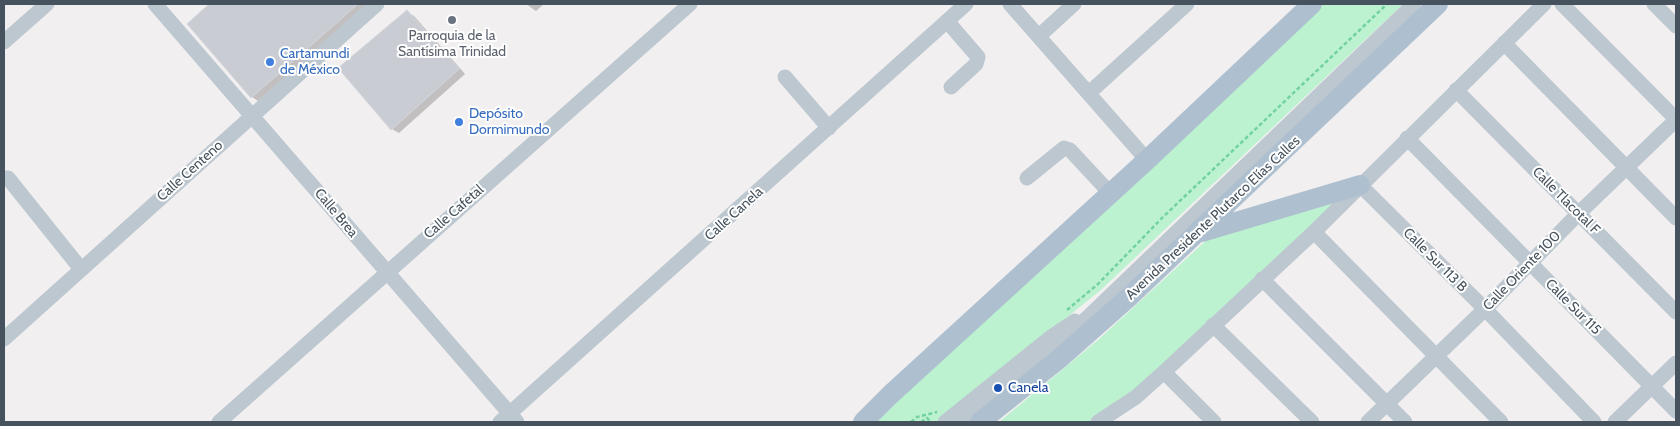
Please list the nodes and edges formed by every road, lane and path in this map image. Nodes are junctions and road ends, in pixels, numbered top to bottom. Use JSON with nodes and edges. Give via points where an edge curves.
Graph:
{"nodes":[{"id":1,"x":47,"y":4,"type":"edge"},
{"id":2,"x":155,"y":4,"type":"edge"},
{"id":3,"x":377,"y":4,"type":"edge"},
{"id":4,"x":690,"y":4,"type":"edge"},
{"id":5,"x":966,"y":4,"type":"edge"},
{"id":6,"x":1010,"y":4,"type":"edge"},
{"id":7,"x":1074,"y":4,"type":"edge"},
{"id":8,"x":1187,"y":4,"type":"edge"},
{"id":9,"x":1312,"y":4,"type":"edge"},
{"id":10,"x":1387,"y":4,"type":"edge"},
{"id":11,"x":1414,"y":4,"type":"edge"},
{"id":12,"x":1438,"y":4,"type":"edge"},
{"id":13,"x":1544,"y":4,"type":"edge"},
{"id":14,"x":1562,"y":4,"type":"edge"},
{"id":15,"x":1654,"y":4,"type":"edge"},
{"id":16,"x":947,"y":21,"type":"junction"},
{"id":17,"x":1676,"y":26,"type":"edge"},
{"id":18,"x":1039,"y":36,"type":"junction"},
{"id":19,"x":4,"y":42,"type":"edge"},
{"id":20,"x":1504,"y":43,"type":"junction"},
{"id":21,"x":785,"y":77,"type":"dead end"},
{"id":22,"x":951,"y":87,"type":"dead end"},
{"id":23,"x":1456,"y":90,"type":"junction"},
{"id":24,"x":1090,"y":92,"type":"junction"},
{"id":25,"x":253,"y":115,"type":"junction"},
{"id":26,"x":1676,"y":120,"type":"edge"},
{"id":27,"x":829,"y":128,"type":"junction"},
{"id":28,"x":1407,"y":138,"type":"junction"},
{"id":29,"x":1147,"y":160,"type":"junction"},
{"id":30,"x":1626,"y":168,"type":"junction"},
{"id":31,"x":4,"y":178,"type":"edge"},
{"id":32,"x":1027,"y":178,"type":"dead end"},
{"id":33,"x":1360,"y":185,"type":"junction"},
{"id":34,"x":1110,"y":194,"type":"junction"},
{"id":35,"x":1578,"y":214,"type":"junction"},
{"id":36,"x":1676,"y":218,"type":"edge"},
{"id":37,"x":1314,"y":232,"type":"junction"},
{"id":38,"x":1198,"y":233,"type":"junction"},
{"id":39,"x":1529,"y":263,"type":"junction"},
{"id":40,"x":80,"y":269,"type":"junction"},
{"id":41,"x":386,"y":272,"type":"junction"},
{"id":42,"x":1262,"y":279,"type":"junction"},
{"id":43,"x":1103,"y":301,"type":"junction"},
{"id":44,"x":1485,"y":309,"type":"junction"},
{"id":45,"x":1676,"y":312,"type":"edge"},
{"id":46,"x":1062,"y":314,"type":"dead end"},
{"id":47,"x":1213,"y":324,"type":"junction"},
{"id":48,"x":4,"y":339,"type":"edge"},
{"id":49,"x":1436,"y":357,"type":"junction"},
{"id":50,"x":1676,"y":363,"type":"edge"},
{"id":51,"x":1164,"y":372,"type":"junction"},
{"id":52,"x":1652,"y":386,"type":"junction"},
{"id":53,"x":1136,"y":397,"type":"junction"},
{"id":54,"x":1387,"y":404,"type":"junction"},
{"id":55,"x":1676,"y":411,"type":"edge"},
{"id":56,"x":943,"y":416,"type":"edge"},
{"id":57,"x":509,"y":419,"type":"edge"},
{"id":58,"x":219,"y":422,"type":"edge"},
{"id":59,"x":863,"y":422,"type":"edge"},
{"id":60,"x":911,"y":422,"type":"edge"},
{"id":61,"x":922,"y":422,"type":"edge"},
{"id":62,"x":930,"y":422,"type":"edge"},
{"id":63,"x":964,"y":422,"type":"edge"},
{"id":64,"x":980,"y":422,"type":"edge"},
{"id":65,"x":1098,"y":422,"type":"edge"},
{"id":66,"x":1120,"y":422,"type":"edge"},
{"id":67,"x":1214,"y":422,"type":"edge"},
{"id":68,"x":1312,"y":422,"type":"edge"},
{"id":69,"x":1368,"y":422,"type":"edge"},
{"id":70,"x":1405,"y":422,"type":"edge"},
{"id":71,"x":1501,"y":422,"type":"edge"},
{"id":72,"x":1594,"y":422,"type":"edge"},
{"id":73,"x":1616,"y":422,"type":"edge"}],
"edges":[{"from":1,"to":19,"type":"street"},
{"from":2,"to":25,"type":"street","name":"Calle Brea"},
{"from":3,"to":25,"type":"street","name":"Calle Centeno"},
{"from":4,"to":41,"type":"street","name":"Calle Cafetal"},
{"from":5,"to":16,"type":"street","name":"Calle Canela"},
{"from":6,"to":18,"type":"street"},
{"from":7,"to":18,"type":"street"},
{"from":8,"to":24,"type":"street"},
{"from":9,"to":29,"type":"main road"},
{"from":10,"to":46,"type":"path","via":[[1163,217],[1098,284]]},
{"from":11,"to":43,"type":"street"},
{"from":12,"to":38,"type":"main road","name":"Avenida Presidente Plutarco Elías Calles"},
{"from":13,"to":20,"type":"street"},
{"from":14,"to":26,"type":"street"},
{"from":15,"to":17,"type":"street"},
{"from":16,"to":22,"type":"street","via":[[978,57],[976,64]]},
{"from":16,"to":27,"type":"street","name":"Calle Canela"},
{"from":18,"to":24,"type":"street"},
{"from":20,"to":23,"type":"street"},
{"from":20,"to":30,"type":"street"},
{"from":21,"to":27,"type":"street"},
{"from":23,"to":28,"type":"street"},
{"from":23,"to":35,"type":"street","name":"Calle Tlacotal F"},
{"from":24,"to":29,"type":"street"},
{"from":25,"to":40,"type":"street","name":"Calle Centeno"},
{"from":25,"to":41,"type":"street","name":"Calle Brea"},
{"from":26,"to":30,"type":"street","name":"Calle Oriente 100"},
{"from":27,"to":57,"type":"street","name":"Calle Canela"},
{"from":28,"to":33,"type":"street"},
{"from":28,"to":39,"type":"street","name":"Calle Sur 115"},
{"from":29,"to":34,"type":"main road"},
{"from":30,"to":35,"type":"street","name":"Calle Oriente 100"},
{"from":30,"to":36,"type":"street"},
{"from":31,"to":40,"type":"street","via":[[8,178]]},
{"from":32,"to":34,"type":"street","via":[[1064,148],[1070,150]]},
{"from":33,"to":37,"type":"street"},
{"from":33,"to":38,"type":"main road"},
{"from":33,"to":44,"type":"street","name":"Calle Sur 113 B"},
{"from":34,"to":59,"type":"main road"},
{"from":35,"to":39,"type":"street","name":"Calle Oriente 100"},
{"from":35,"to":45,"type":"street","name":"Calle Tlacotal F"},
{"from":37,"to":42,"type":"street"},
{"from":37,"to":49,"type":"street"},
{"from":38,"to":64,"type":"main road","name":"Avenida Presidente Plutarco Elías Calles","via":[[1059,359]]},
{"from":39,"to":44,"type":"street","name":"Calle Oriente 100"},
{"from":39,"to":52,"type":"street","name":"Calle Sur 115"},
{"from":40,"to":48,"type":"street","name":"Calle Centeno"},
{"from":41,"to":57,"type":"street","name":"Calle Brea"},
{"from":41,"to":58,"type":"street","name":"Calle Cafetal"},
{"from":42,"to":47,"type":"street"},
{"from":42,"to":54,"type":"street"},
{"from":43,"to":56,"type":"street"},
{"from":43,"to":63,"type":"street","via":[[1058,346]]},
{"from":44,"to":49,"type":"street","name":"Calle Oriente 100"},
{"from":44,"to":72,"type":"street","name":"Calle Sur 113 B"},
{"from":47,"to":51,"type":"street"},
{"from":47,"to":68,"type":"street"},
{"from":49,"to":54,"type":"street","name":"Calle Oriente 100"},
{"from":49,"to":71,"type":"street"},
{"from":50,"to":52,"type":"street"},
{"from":51,"to":53,"type":"street"},
{"from":51,"to":67,"type":"street"},
{"from":52,"to":55,"type":"street","name":"Calle Sur 115"},
{"from":52,"to":73,"type":"street"},
{"from":53,"to":65,"type":"street"},
{"from":53,"to":66,"type":"street"},
{"from":54,"to":69,"type":"street","name":"Calle Oriente 100"},
{"from":54,"to":70,"type":"street"},
{"from":56,"to":60,"type":"path","via":[[917,417]]},
{"from":61,"to":62,"type":"path"}]}
